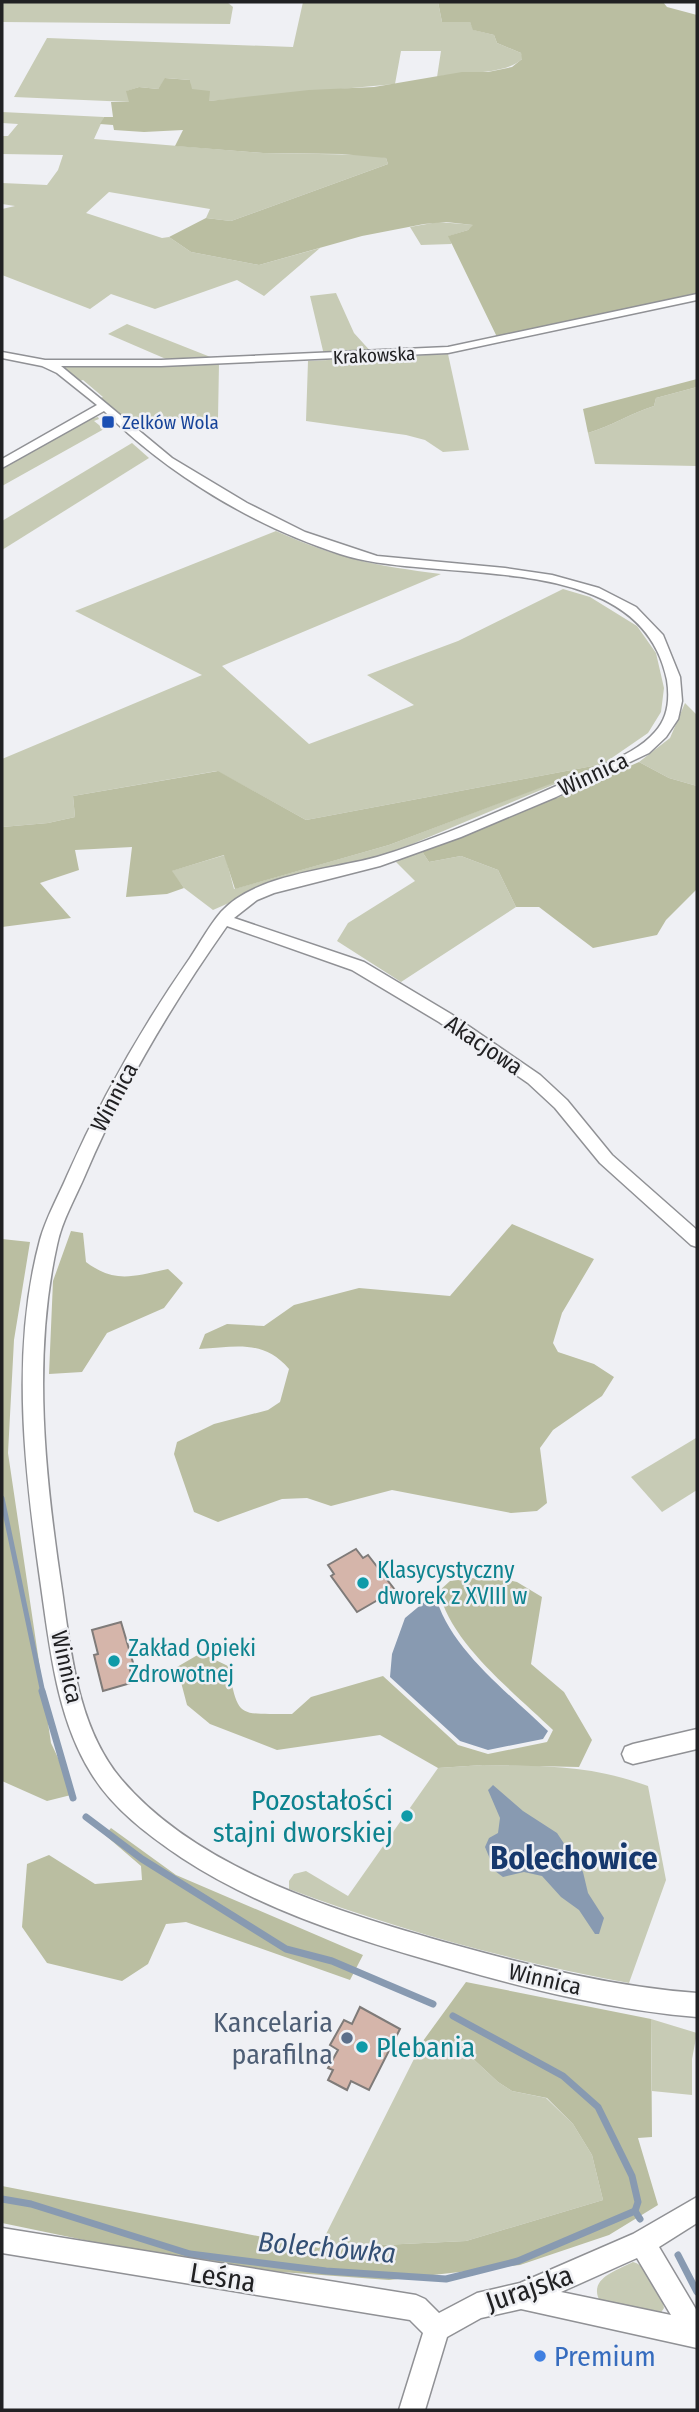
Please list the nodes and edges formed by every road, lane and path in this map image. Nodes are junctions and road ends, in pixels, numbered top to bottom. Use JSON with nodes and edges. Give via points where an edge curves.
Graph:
{"nodes":[{"id":1,"x":697,"y":297,"type":"edge"},
{"id":2,"x":2,"y":355,"type":"edge"},
{"id":3,"x":45,"y":363,"type":"junction"},
{"id":4,"x":104,"y":406,"type":"junction"},
{"id":5,"x":2,"y":464,"type":"edge"},
{"id":6,"x":225,"y":920,"type":"junction"},
{"id":7,"x":697,"y":1240,"type":"edge"},
{"id":8,"x":697,"y":1739,"type":"edge"},
{"id":9,"x":633,"y":1754,"type":"dead end"},
{"id":10,"x":697,"y":2005,"type":"edge"},
{"id":11,"x":697,"y":2209,"type":"edge"},
{"id":12,"x":2,"y":2241,"type":"edge"},
{"id":13,"x":642,"y":2243,"type":"junction"},
{"id":14,"x":522,"y":2296,"type":"junction"},
{"id":15,"x":437,"y":2329,"type":"junction"},
{"id":16,"x":695,"y":2334,"type":"edge"},
{"id":17,"x":412,"y":2410,"type":"edge"}],
"edges":[{"from":1,"to":3,"type":"street","name":"Krakowska","via":[[448,350],[173,363]]},
{"from":2,"to":3,"type":"street"},
{"from":3,"to":4,"type":"street","name":"Winnica"},
{"from":4,"to":5,"type":"street"},
{"from":4,"to":6,"type":"street","name":"Winnica","via":[[148,446],[211,487],[298,533],[375,559],[556,580],[614,598],[645,621],[667,650],[676,702],[671,722],[644,750],[397,855],[264,891],[237,905]]},
{"from":6,"to":7,"type":"street","name":"Akacjowa","via":[[358,966],[476,1039],[561,1104],[606,1159]]},
{"from":6,"to":10,"type":"street","name":"Winnica","via":[[164,1006],[93,1135],[48,1242],[36,1313],[32,1433],[39,1511],[59,1638],[94,1759],[129,1803],[174,1841],[224,1871],[377,1935],[623,1998]]},
{"from":8,"to":9,"type":"street"},
{"from":11,"to":13,"type":"street","name":"Jurajska"},
{"from":12,"to":15,"type":"street","name":"Leśna","via":[[416,2308]]},
{"from":13,"to":14,"type":"street","name":"Jurajska"},
{"from":13,"to":16,"type":"street"},
{"from":14,"to":15,"type":"street","name":"Jurajska","via":[[477,2306]]},
{"from":14,"to":16,"type":"street"},
{"from":15,"to":17,"type":"street"}]}
